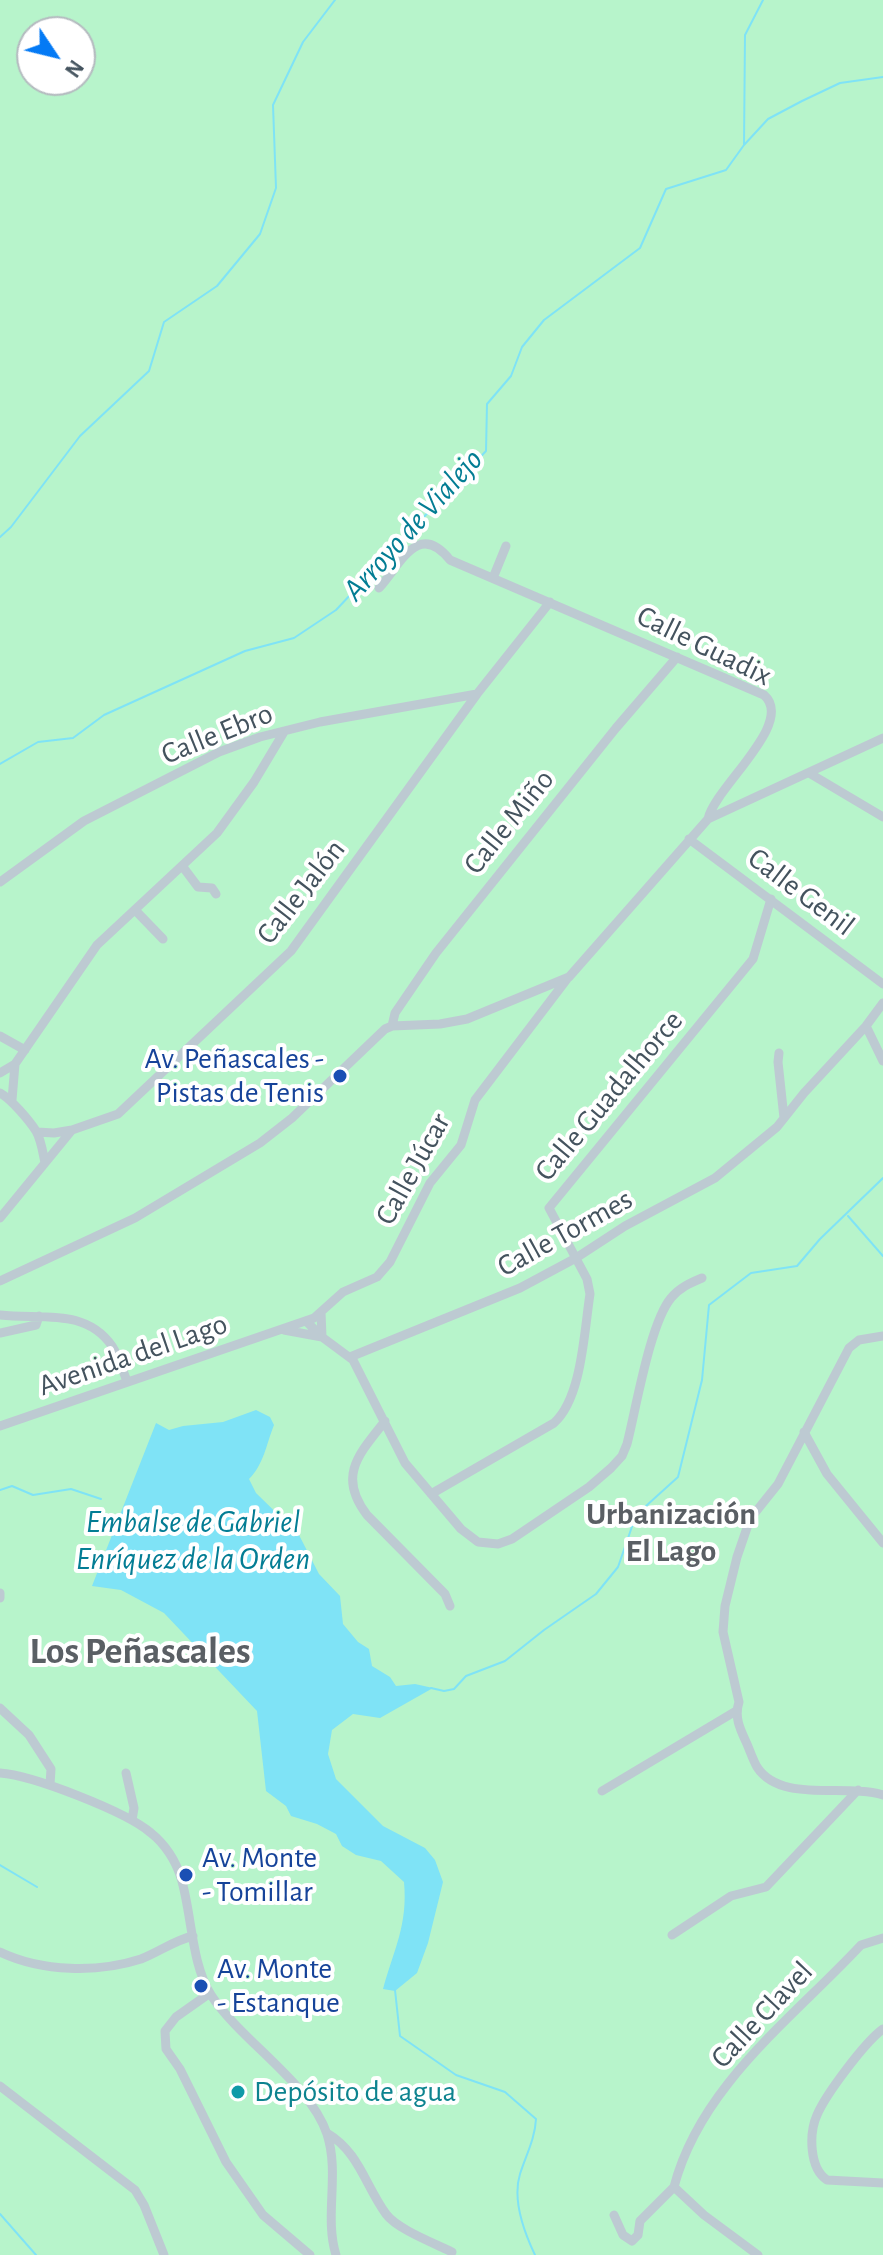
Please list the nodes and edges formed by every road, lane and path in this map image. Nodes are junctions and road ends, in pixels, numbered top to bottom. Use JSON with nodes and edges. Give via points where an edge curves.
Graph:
{"nodes":[{"id":1,"x":506,"y":546,"type":"dead end"},
{"id":2,"x":493,"y":578,"type":"junction"},
{"id":3,"x":379,"y":588,"type":"dead end"},
{"id":4,"x":550,"y":602,"type":"junction"},
{"id":5,"x":677,"y":657,"type":"junction"},
{"id":6,"x":477,"y":694,"type":"junction"},
{"id":7,"x":284,"y":732,"type":"junction"},
{"id":8,"x":883,"y":738,"type":"edge"},
{"id":9,"x":809,"y":773,"type":"junction"},
{"id":10,"x":883,"y":817,"type":"edge"},
{"id":11,"x":708,"y":819,"type":"junction"},
{"id":12,"x":689,"y":839,"type":"junction"},
{"id":13,"x":183,"y":867,"type":"junction"},
{"id":14,"x":0,"y":882,"type":"edge"},
{"id":15,"x":216,"y":894,"type":"dead end"},
{"id":16,"x":771,"y":899,"type":"junction"},
{"id":17,"x":135,"y":910,"type":"junction"},
{"id":18,"x":163,"y":939,"type":"dead end"},
{"id":19,"x":569,"y":977,"type":"junction"},
{"id":20,"x":883,"y":984,"type":"edge"},
{"id":21,"x":883,"y":1003,"type":"edge"},
{"id":22,"x":392,"y":1026,"type":"junction"},
{"id":23,"x":866,"y":1026,"type":"junction"},
{"id":24,"x":0,"y":1036,"type":"edge"},
{"id":25,"x":25,"y":1050,"type":"junction"},
{"id":26,"x":779,"y":1053,"type":"dead end"},
{"id":27,"x":883,"y":1061,"type":"edge"},
{"id":28,"x":15,"y":1064,"type":"junction"},
{"id":29,"x":0,"y":1073,"type":"edge"},
{"id":30,"x":0,"y":1093,"type":"edge"},
{"id":31,"x":12,"y":1100,"type":"junction"},
{"id":32,"x":784,"y":1118,"type":"junction"},
{"id":33,"x":72,"y":1130,"type":"junction"},
{"id":34,"x":37,"y":1132,"type":"junction"},
{"id":35,"x":45,"y":1163,"type":"junction"},
{"id":36,"x":0,"y":1218,"type":"edge"},
{"id":37,"x":576,"y":1258,"type":"junction"},
{"id":38,"x":702,"y":1278,"type":"dead end"},
{"id":39,"x":0,"y":1281,"type":"edge"},
{"id":40,"x":321,"y":1312,"type":"junction"},
{"id":41,"x":0,"y":1315,"type":"edge"},
{"id":42,"x":35,"y":1319,"type":"junction"},
{"id":43,"x":306,"y":1321,"type":"junction"},
{"id":44,"x":282,"y":1330,"type":"junction"},
{"id":45,"x":0,"y":1333,"type":"edge"},
{"id":46,"x":883,"y":1336,"type":"edge"},
{"id":47,"x":322,"y":1337,"type":"junction"},
{"id":48,"x":350,"y":1357,"type":"junction"},
{"id":49,"x":127,"y":1381,"type":"junction"},
{"id":50,"x":385,"y":1421,"type":"junction"},
{"id":51,"x":0,"y":1426,"type":"edge"},
{"id":52,"x":804,"y":1432,"type":"junction"},
{"id":53,"x":431,"y":1494,"type":"junction"},
{"id":54,"x":883,"y":1543,"type":"edge"},
{"id":55,"x":450,"y":1606,"type":"dead end"},
{"id":56,"x":0,"y":1708,"type":"edge"},
{"id":57,"x":736,"y":1711,"type":"junction"},
{"id":58,"x":0,"y":1773,"type":"edge"},
{"id":59,"x":126,"y":1773,"type":"dead end"},
{"id":60,"x":50,"y":1785,"type":"junction"},
{"id":61,"x":858,"y":1790,"type":"junction"},
{"id":62,"x":602,"y":1791,"type":"dead end"},
{"id":63,"x":883,"y":1795,"type":"edge"},
{"id":64,"x":132,"y":1820,"type":"junction"},
{"id":65,"x":672,"y":1935,"type":"dead end"},
{"id":66,"x":193,"y":1936,"type":"junction"},
{"id":67,"x":883,"y":1938,"type":"edge"},
{"id":68,"x":0,"y":1952,"type":"edge"},
{"id":69,"x":210,"y":1993,"type":"junction"},
{"id":70,"x":883,"y":2029,"type":"edge"},
{"id":71,"x":0,"y":2086,"type":"edge"},
{"id":72,"x":327,"y":2133,"type":"junction"},
{"id":73,"x":344,"y":2146,"type":"junction"},
{"id":74,"x":331,"y":2151,"type":"junction"},
{"id":75,"x":883,"y":2183,"type":"edge"},
{"id":76,"x":674,"y":2187,"type":"junction"},
{"id":77,"x":614,"y":2215,"type":"dead end"},
{"id":78,"x":452,"y":2252,"type":"dead end"},
{"id":79,"x":334,"y":2253,"type":"edge"},
{"id":80,"x":164,"y":2255,"type":"edge"},
{"id":81,"x":310,"y":2255,"type":"edge"},
{"id":82,"x":758,"y":2255,"type":"edge"}],
"edges":[{"from":1,"to":2,"type":"street"},
{"from":2,"to":3,"type":"street","name":"Calle Guadix","via":[[450,560],[430,543],[403,555]]},
{"from":2,"to":4,"type":"street","name":"Calle Guadix"},
{"from":4,"to":5,"type":"street","name":"Calle Guadix"},
{"from":4,"to":6,"type":"street","name":"Calle Jalón"},
{"from":5,"to":11,"type":"street","name":"Calle Guadix","via":[[764,695],[773,709],[767,732],[717,798]]},
{"from":5,"to":22,"type":"street","name":"Calle Miño","via":[[446,941],[395,1013]]},
{"from":6,"to":7,"type":"street","name":"Calle Ebro"},
{"from":6,"to":33,"type":"street","name":"Calle Jalón","via":[[291,951],[118,1114]]},
{"from":7,"to":13,"type":"street","via":[[217,833]]},
{"from":7,"to":14,"type":"street","name":"Calle Ebro","via":[[219,752],[84,821]]},
{"from":8,"to":9,"type":"street"},
{"from":9,"to":10,"type":"street"},
{"from":9,"to":11,"type":"street"},
{"from":11,"to":12,"type":"street","name":"Calle Júcar"},
{"from":12,"to":16,"type":"street","name":"Calle Genil"},
{"from":12,"to":19,"type":"street","name":"Calle Júcar"},
{"from":13,"to":15,"type":"street","via":[[198,887],[212,888]]},
{"from":13,"to":17,"type":"street"},
{"from":16,"to":20,"type":"street","name":"Calle Genil"},
{"from":16,"to":37,"type":"street","name":"Calle Guadalhorce","via":[[753,959],[552,1202],[550,1214]]},
{"from":17,"to":18,"type":"street"},
{"from":17,"to":25,"type":"street","via":[[97,945]]},
{"from":19,"to":22,"type":"street","via":[[467,1019]]},
{"from":19,"to":40,"type":"street","name":"Calle Júcar","via":[[475,1100],[461,1145],[430,1183],[390,1262],[377,1277],[343,1292]]},
{"from":21,"to":23,"type":"street","name":"Calle Tormes"},
{"from":22,"to":39,"type":"street","via":[[260,1143],[135,1218]]},
{"from":23,"to":27,"type":"street"},
{"from":23,"to":32,"type":"street","name":"Calle Tormes"},
{"from":24,"to":25,"type":"street"},
{"from":25,"to":28,"type":"street"},
{"from":26,"to":32,"type":"street"},
{"from":28,"to":29,"type":"street"},
{"from":28,"to":31,"type":"street"},
{"from":30,"to":31,"type":"street"},
{"from":31,"to":34,"type":"street"},
{"from":32,"to":37,"type":"street","name":"Calle Tormes","via":[[715,1178]]},
{"from":33,"to":34,"type":"street"},
{"from":33,"to":35,"type":"street"},
{"from":34,"to":35,"type":"street"},
{"from":35,"to":36,"type":"street"},
{"from":37,"to":48,"type":"street","name":"Calle Tormes","via":[[520,1288]]},
{"from":37,"to":53,"type":"street","name":"Calle Guadalhorce","via":[[590,1294],[572,1396],[564,1414]]},
{"from":38,"to":53,"type":"street","name":"Avenida del Lago","via":[[681,1288],[663,1309],[627,1444],[622,1456],[589,1487],[512,1539],[488,1545],[469,1536]]},
{"from":40,"to":43,"type":"street","name":"Calle Júcar"},
{"from":40,"to":47,"type":"street"},
{"from":41,"to":42,"type":"street"},
{"from":42,"to":45,"type":"street"},
{"from":42,"to":49,"type":"street","via":[[63,1316],[83,1322],[117,1354]]},
{"from":43,"to":44,"type":"street","name":"Avenida del Lago"},
{"from":43,"to":47,"type":"street","name":"Avenida del Lago"},
{"from":44,"to":47,"type":"street","name":"Avenida del Lago"},
{"from":44,"to":49,"type":"street","name":"Avenida del Lago"},
{"from":46,"to":52,"type":"street","via":[[859,1340],[849,1348]]},
{"from":47,"to":48,"type":"street","name":"Avenida del Lago"},
{"from":48,"to":50,"type":"street","name":"Avenida del Lago"},
{"from":49,"to":51,"type":"street","name":"Avenida del Lago"},
{"from":50,"to":53,"type":"street","name":"Avenida del Lago","via":[[405,1463]]},
{"from":50,"to":55,"type":"street","via":[[357,1460],[352,1488],[367,1515],[445,1594]]},
{"from":52,"to":54,"type":"street","via":[[827,1474]]},
{"from":52,"to":57,"type":"street","via":[[778,1484],[750,1519],[725,1606],[723,1632],[739,1702]]},
{"from":56,"to":60,"type":"street","via":[[29,1735],[51,1769]]},
{"from":57,"to":61,"type":"street","via":[[758,1768],[778,1784]]},
{"from":57,"to":62,"type":"street"},
{"from":58,"to":60,"type":"street"},
{"from":59,"to":64,"type":"street"},
{"from":60,"to":64,"type":"street"},
{"from":61,"to":63,"type":"street"},
{"from":61,"to":65,"type":"street","via":[[766,1887],[731,1896]]},
{"from":64,"to":66,"type":"street","via":[[157,1838],[171,1857]]},
{"from":66,"to":68,"type":"street","via":[[145,1957],[98,1968],[52,1966]]},
{"from":66,"to":69,"type":"street"},
{"from":67,"to":76,"type":"street","name":"Calle Clavel","via":[[861,1945],[739,2068],[684,2157]]},
{"from":69,"to":72,"type":"street","via":[[288,2078]]},
{"from":69,"to":81,"type":"street","via":[[176,2017],[165,2031],[166,2049],[233,2173],[263,2215]]},
{"from":70,"to":75,"type":"street","via":[[816,2116],[813,2150],[819,2174],[827,2180]]},
{"from":71,"to":80,"type":"street","via":[[135,2190]]},
{"from":72,"to":73,"type":"street"},
{"from":72,"to":74,"type":"street"},
{"from":73,"to":74,"type":"street"},
{"from":73,"to":78,"type":"street","via":[[394,2222]]},
{"from":74,"to":79,"type":"street"},
{"from":76,"to":77,"type":"street","name":"Calle Clavel","via":[[640,2221],[632,2241]]},
{"from":76,"to":82,"type":"street"}]}
